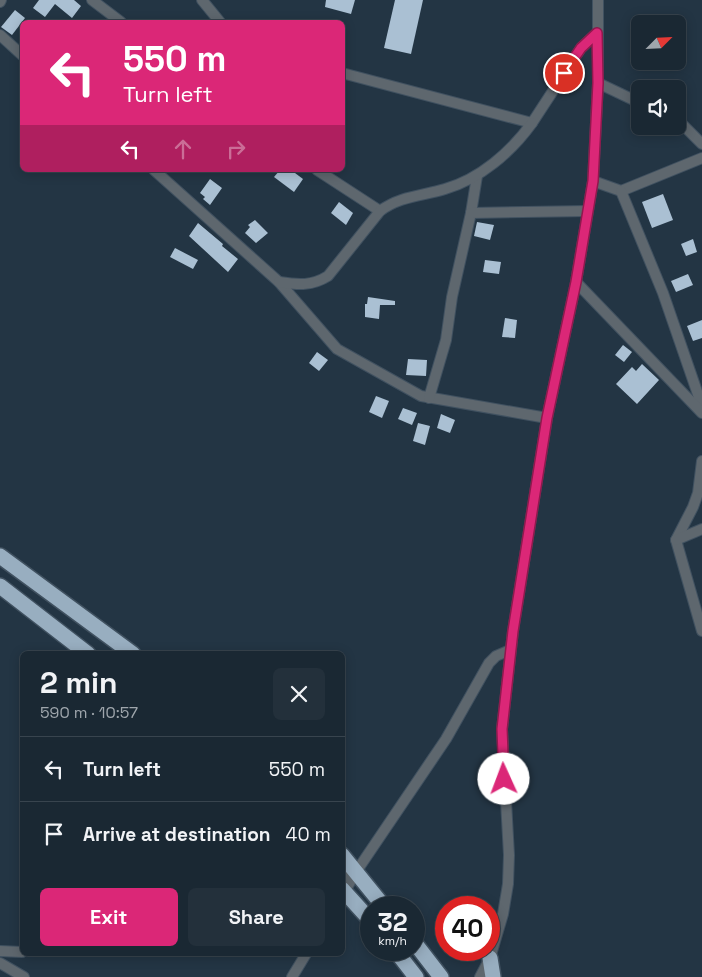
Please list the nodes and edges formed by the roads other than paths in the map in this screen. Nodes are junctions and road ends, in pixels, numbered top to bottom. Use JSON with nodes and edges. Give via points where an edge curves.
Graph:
{"nodes":[{"id":1,"x":92,"y":0,"type":"edge"},
{"id":2,"x":202,"y":0,"type":"edge"},
{"id":3,"x":598,"y":0,"type":"edge"},
{"id":4,"x":118,"y":20,"type":"edge"},
{"id":5,"x":215,"y":20,"type":"edge"},
{"id":6,"x":597,"y":33,"type":"junction"},
{"id":7,"x":0,"y":35,"type":"edge"},
{"id":8,"x":20,"y":53,"type":"edge"},
{"id":9,"x":345,"y":74,"type":"edge"},
{"id":10,"x":598,"y":83,"type":"junction"},
{"id":11,"x":631,"y":99,"type":"edge"},
{"id":12,"x":532,"y":123,"type":"junction"},
{"id":13,"x":686,"y":128,"type":"edge"},
{"id":14,"x":702,"y":144,"type":"edge"},
{"id":15,"x":702,"y":158,"type":"edge"},
{"id":16,"x":156,"y":172,"type":"edge"},
{"id":17,"x":320,"y":172,"type":"edge"},
{"id":18,"x":477,"y":176,"type":"junction"},
{"id":19,"x":593,"y":181,"type":"junction"},
{"id":20,"x":621,"y":191,"type":"junction"},
{"id":21,"x":380,"y":211,"type":"junction"},
{"id":22,"x":587,"y":211,"type":"junction"},
{"id":23,"x":471,"y":213,"type":"junction"},
{"id":24,"x":279,"y":282,"type":"junction"},
{"id":25,"x":576,"y":282,"type":"junction"},
{"id":26,"x":429,"y":398,"type":"junction"},
{"id":27,"x":702,"y":406,"type":"edge"},
{"id":28,"x":702,"y":413,"type":"edge"},
{"id":29,"x":547,"y":418,"type":"junction"},
{"id":30,"x":702,"y":461,"type":"edge"},
{"id":31,"x":702,"y":529,"type":"edge"},
{"id":32,"x":676,"y":540,"type":"junction"},
{"id":33,"x":0,"y":556,"type":"edge"},
{"id":34,"x":0,"y":586,"type":"edge"},
{"id":35,"x":702,"y":631,"type":"edge"},
{"id":36,"x":510,"y":650,"type":"junction"},
{"id":37,"x":84,"y":651,"type":"edge"},
{"id":38,"x":129,"y":651,"type":"edge"},
{"id":39,"x":349,"y":874,"type":"edge"},
{"id":40,"x":345,"y":886,"type":"edge"},
{"id":41,"x":345,"y":894,"type":"edge"},
{"id":42,"x":372,"y":896,"type":"edge"},
{"id":43,"x":360,"y":910,"type":"edge"},
{"id":44,"x":500,"y":924,"type":"edge"},
{"id":45,"x":0,"y":951,"type":"edge"},
{"id":46,"x":20,"y":952,"type":"edge"},
{"id":47,"x":305,"y":956,"type":"edge"},
{"id":48,"x":425,"y":956,"type":"edge"},
{"id":49,"x":404,"y":961,"type":"edge"},
{"id":50,"x":488,"y":961,"type":"edge"},
{"id":51,"x":490,"y":961,"type":"edge"},
{"id":52,"x":0,"y":963,"type":"edge"},
{"id":53,"x":24,"y":977,"type":"edge"},
{"id":54,"x":292,"y":977,"type":"edge"},
{"id":55,"x":416,"y":977,"type":"edge"},
{"id":56,"x":441,"y":977,"type":"edge"},
{"id":57,"x":480,"y":977,"type":"edge"},
{"id":58,"x":493,"y":977,"type":"edge"}],
"edges":[{"from":1,"to":4,"type":"street"},
{"from":2,"to":5,"type":"street"},
{"from":3,"to":6,"type":"street"},
{"from":6,"to":10,"type":"street"},
{"from":6,"to":12,"type":"street","via":[[581,48]]},
{"from":7,"to":8,"type":"street"},
{"from":9,"to":12,"type":"street"},
{"from":10,"to":11,"type":"street"},
{"from":10,"to":19,"type":"street"},
{"from":12,"to":18,"type":"street","via":[[516,144]]},
{"from":13,"to":14,"type":"street"},
{"from":15,"to":20,"type":"street"},
{"from":16,"to":24,"type":"street"},
{"from":17,"to":21,"type":"street"},
{"from":18,"to":21,"type":"street","via":[[446,189],[407,197]]},
{"from":18,"to":23,"type":"street"},
{"from":19,"to":20,"type":"street"},
{"from":19,"to":22,"type":"street"},
{"from":20,"to":27,"type":"street","via":[[659,284]]},
{"from":21,"to":24,"type":"street","via":[[328,276],[306,285]]},
{"from":22,"to":23,"type":"street"},
{"from":22,"to":25,"type":"street"},
{"from":23,"to":26,"type":"street","via":[[446,340]]},
{"from":24,"to":26,"type":"street","via":[[336,348]]},
{"from":25,"to":28,"type":"street"},
{"from":25,"to":29,"type":"street"},
{"from":26,"to":29,"type":"street"},
{"from":29,"to":36,"type":"street"},
{"from":30,"to":32,"type":"street","via":[[698,493]]},
{"from":31,"to":32,"type":"street"},
{"from":32,"to":35,"type":"street"},
{"from":33,"to":38,"type":"highway"},
{"from":34,"to":37,"type":"highway"},
{"from":36,"to":39,"type":"street","via":[[489,663],[446,739]]},
{"from":36,"to":44,"type":"street","via":[[502,729],[508,884]]},
{"from":39,"to":40,"type":"street"},
{"from":39,"to":42,"type":"highway"},
{"from":41,"to":43,"type":"highway"},
{"from":45,"to":46,"type":"street"},
{"from":47,"to":54,"type":"street"},
{"from":48,"to":56,"type":"highway"},
{"from":49,"to":55,"type":"highway"},
{"from":50,"to":57,"type":"street"},
{"from":51,"to":58,"type":"highway"},
{"from":52,"to":53,"type":"street"}]}
